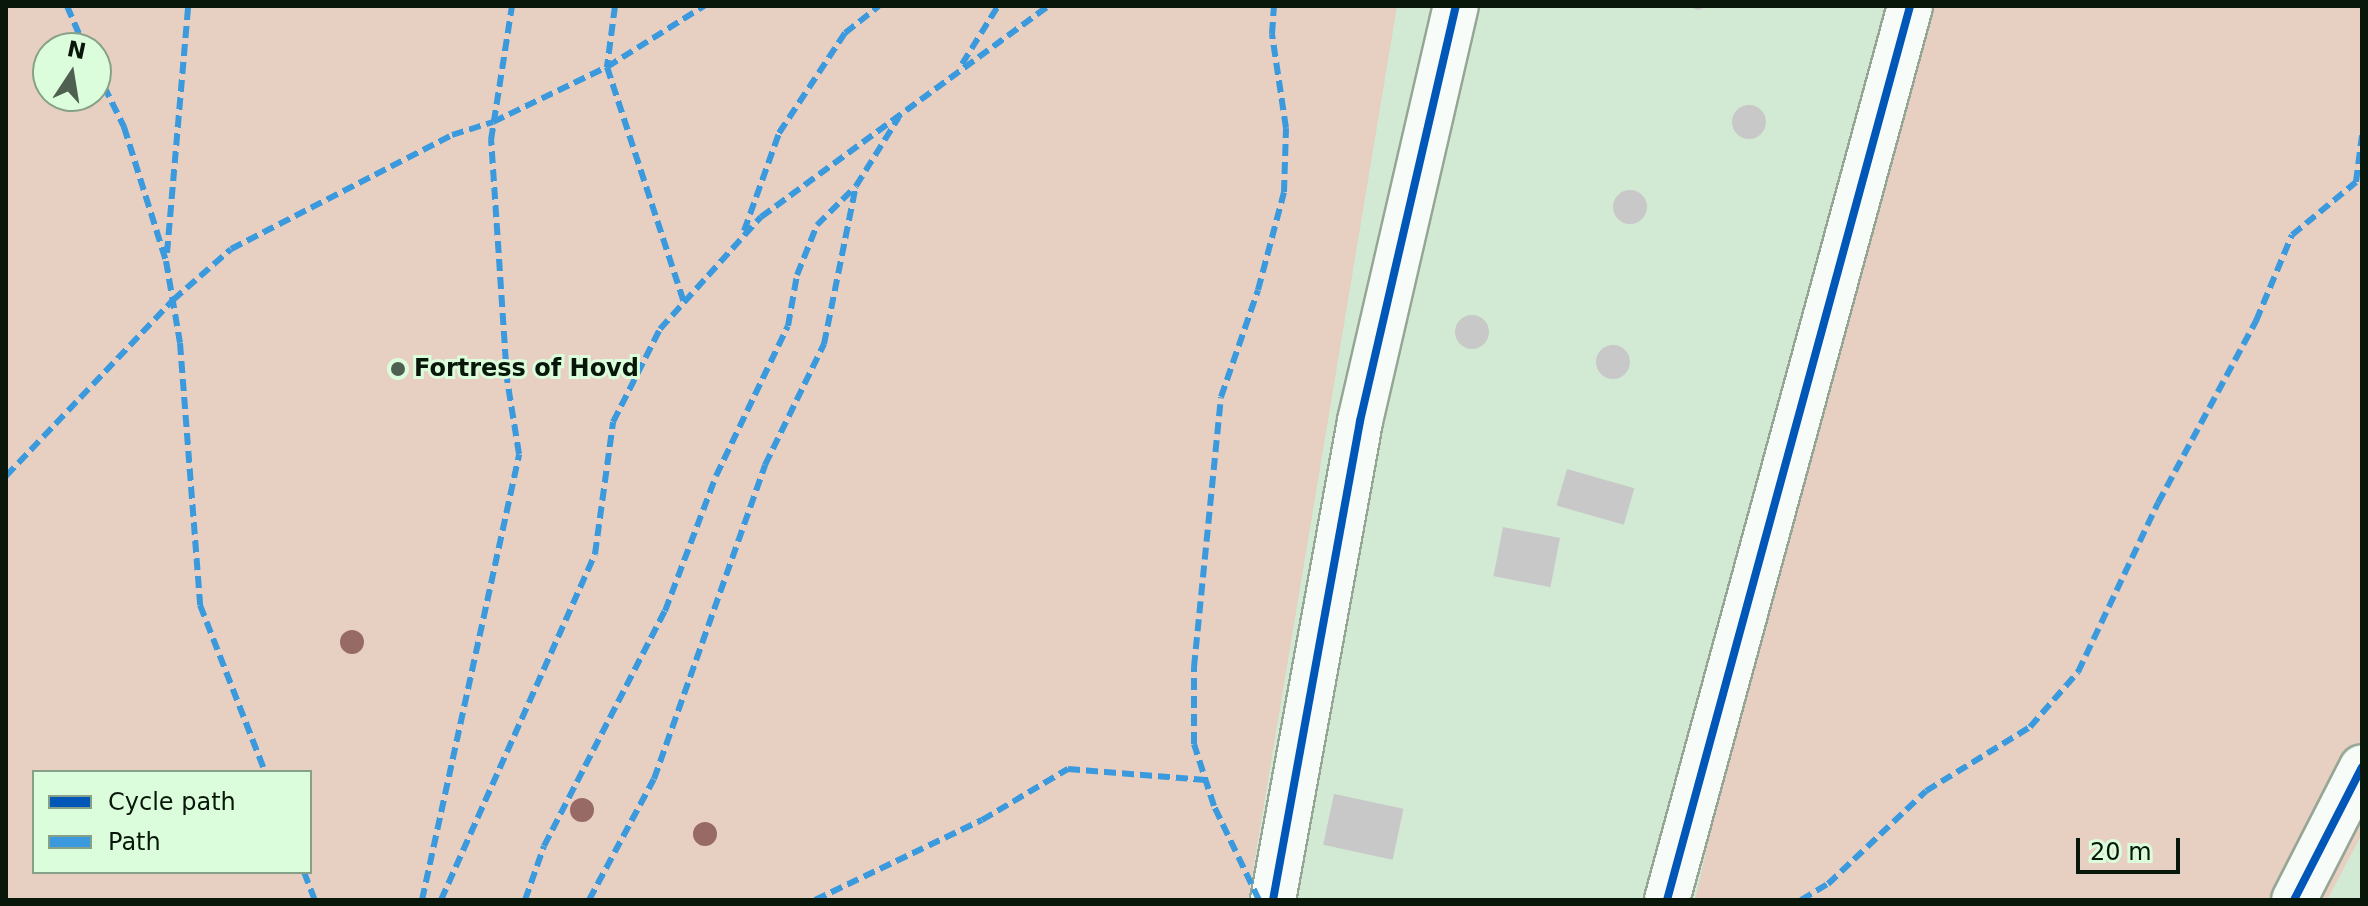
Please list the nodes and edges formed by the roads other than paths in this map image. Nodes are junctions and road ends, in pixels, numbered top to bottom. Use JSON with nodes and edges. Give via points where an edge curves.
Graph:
{"nodes":[{"id":1,"x":1456,"y":6,"type":"edge"},
{"id":2,"x":1910,"y":6,"type":"edge"},
{"id":3,"x":2362,"y":767,"type":"edge"},
{"id":4,"x":1273,"y":900,"type":"edge"},
{"id":5,"x":1667,"y":900,"type":"edge"},
{"id":6,"x":2294,"y":900,"type":"edge"}],
"edges":[{"from":1,"to":4,"type":"street","via":[[1360,421]]},
{"from":2,"to":5,"type":"street"},
{"from":3,"to":6,"type":"street"}]}
